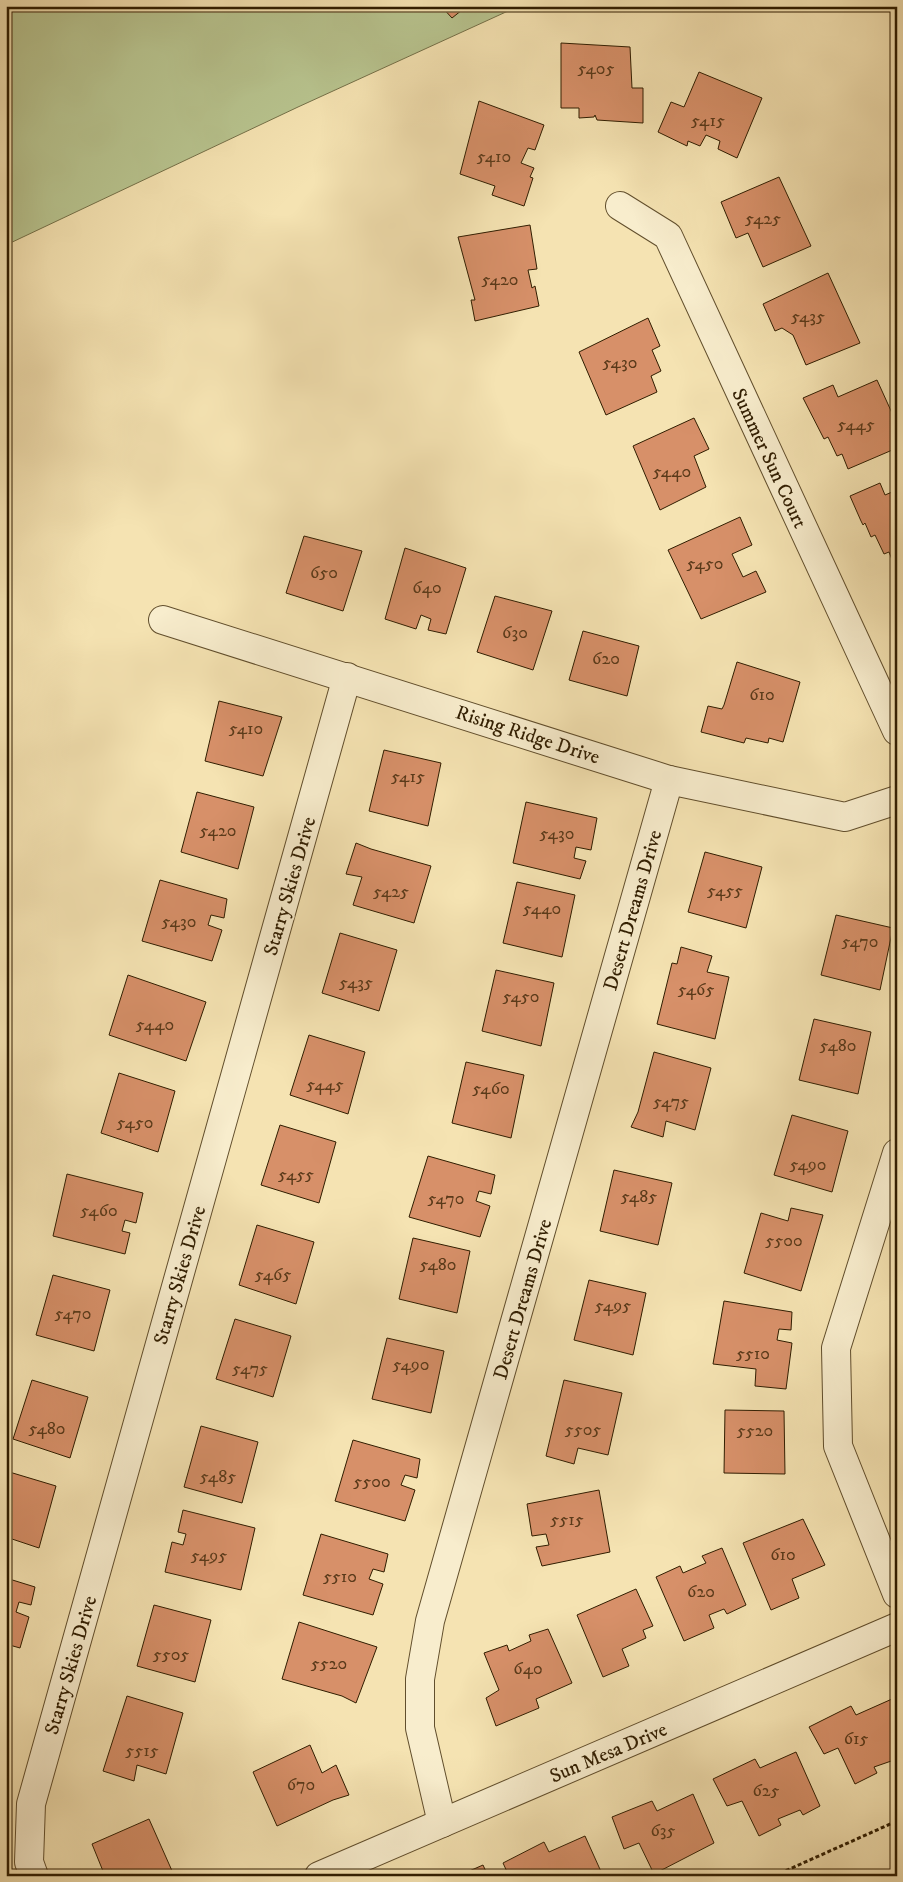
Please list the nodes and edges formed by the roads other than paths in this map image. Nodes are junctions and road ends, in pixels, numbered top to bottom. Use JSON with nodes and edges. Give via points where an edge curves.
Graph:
{"nodes":[{"id":1,"x":620,"y":206,"type":"dead end"},
{"id":2,"x":163,"y":620,"type":"dead end"},
{"id":3,"x":348,"y":677,"type":"junction"},
{"id":4,"x":897,"y":731,"type":"edge"},
{"id":5,"x":669,"y":780,"type":"junction"},
{"id":6,"x":897,"y":800,"type":"edge"},
{"id":7,"x":897,"y":1153,"type":"edge"},
{"id":8,"x":897,"y":1594,"type":"edge"},
{"id":9,"x":897,"y":1627,"type":"edge"},
{"id":10,"x":442,"y":1823,"type":"junction"},
{"id":11,"x":34,"y":1876,"type":"edge"},
{"id":12,"x":319,"y":1876,"type":"edge"}],
"edges":[{"from":1,"to":4,"type":"street","name":"Summer Sun Court","via":[[668,236]]},
{"from":2,"to":3,"type":"street","name":"Rising Ridge Drive"},
{"from":3,"to":5,"type":"street","name":"Rising Ridge Drive"},
{"from":3,"to":11,"type":"street","name":"Starry Skies Drive","via":[[31,1804],[29,1862]]},
{"from":5,"to":6,"type":"street","name":"Rising Ridge Drive","via":[[845,817]]},
{"from":5,"to":10,"type":"street","name":"Desert Dreams Drive","via":[[430,1621],[420,1679],[420,1728]]},
{"from":7,"to":8,"type":"street","via":[[836,1348],[838,1446]]},
{"from":9,"to":10,"type":"street","name":"Sun Mesa Drive"},
{"from":10,"to":12,"type":"street","name":"Sun Mesa Drive"}]}
